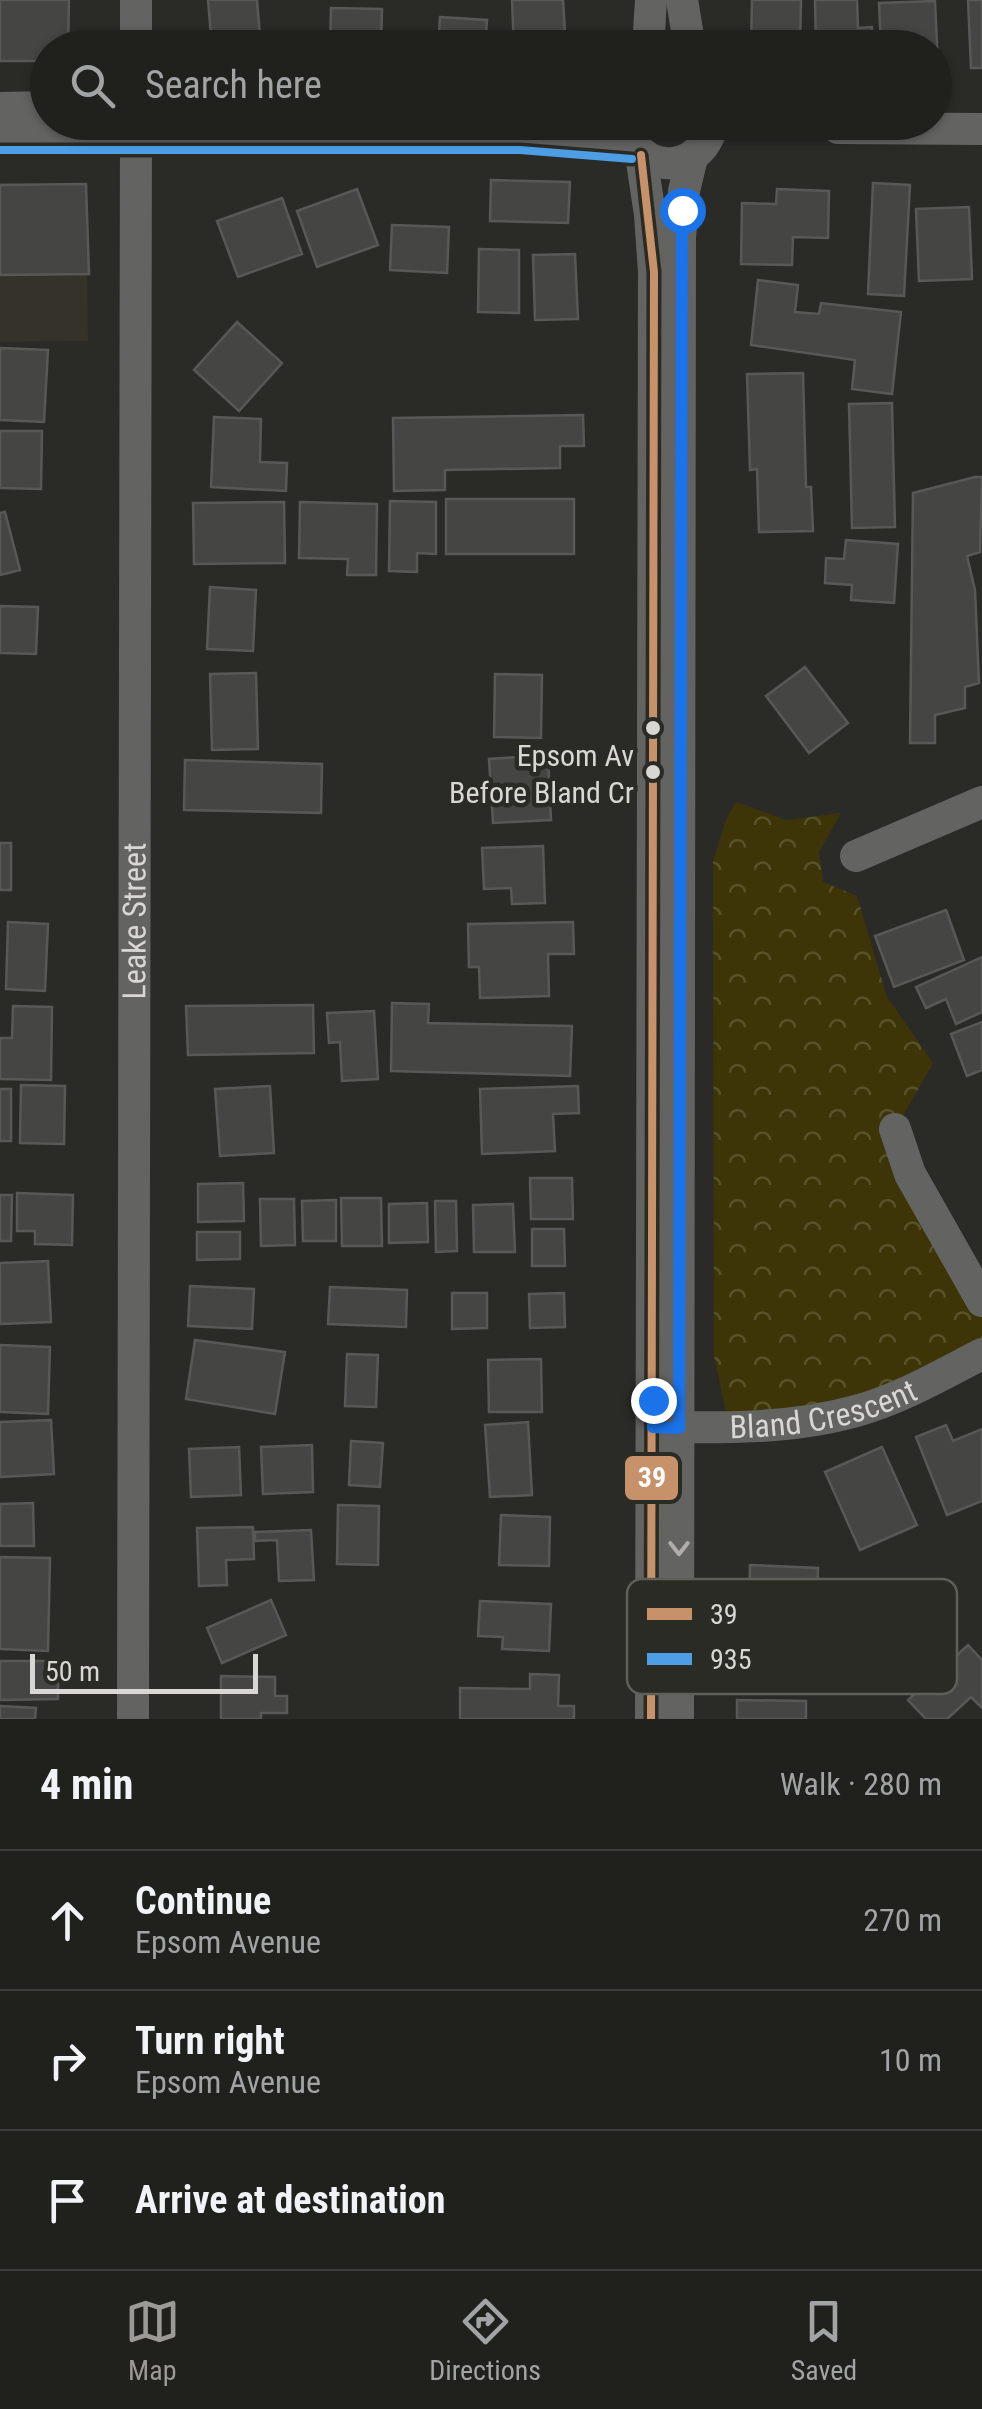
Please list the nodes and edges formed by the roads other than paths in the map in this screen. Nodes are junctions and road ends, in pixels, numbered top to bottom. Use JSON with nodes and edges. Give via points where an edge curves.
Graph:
{"nodes":[{"id":1,"x":136,"y":0,"type":"edge"},
{"id":2,"x":651,"y":0,"type":"edge"},
{"id":3,"x":682,"y":0,"type":"edge"},
{"id":4,"x":136,"y":30,"type":"edge"},
{"id":5,"x":649,"y":30,"type":"edge"},
{"id":6,"x":687,"y":30,"type":"edge"},
{"id":7,"x":30,"y":107,"type":"edge"},
{"id":8,"x":0,"y":108,"type":"edge"},
{"id":9,"x":952,"y":129,"type":"edge"},
{"id":10,"x":982,"y":129,"type":"edge"},
{"id":11,"x":30,"y":136,"type":"edge"},
{"id":12,"x":0,"y":138,"type":"edge"},
{"id":13,"x":136,"y":140,"type":"edge"},
{"id":14,"x":577,"y":140,"type":"edge"},
{"id":15,"x":707,"y":140,"type":"edge"},
{"id":16,"x":633,"y":142,"type":"edge"},
{"id":17,"x":692,"y":157,"type":"junction"},
{"id":18,"x":982,"y":802,"type":"edge"},
{"id":19,"x":856,"y":856,"type":"dead end"},
{"id":20,"x":894,"y":1129,"type":"dead end"},
{"id":21,"x":982,"y":1302,"type":"edge"},
{"id":22,"x":982,"y":1354,"type":"edge"},
{"id":23,"x":666,"y":1427,"type":"junction"},
{"id":24,"x":658,"y":1579,"type":"edge"},
{"id":25,"x":672,"y":1579,"type":"edge"},
{"id":26,"x":652,"y":1694,"type":"edge"},
{"id":27,"x":677,"y":1694,"type":"edge"},
{"id":28,"x":133,"y":1719,"type":"edge"},
{"id":29,"x":651,"y":1719,"type":"edge"},
{"id":30,"x":678,"y":1719,"type":"edge"}],
"edges":[{"from":1,"to":4,"type":"street"},
{"from":2,"to":5,"type":"street"},
{"from":3,"to":6,"type":"street"},
{"from":7,"to":8,"type":"street"},
{"from":9,"to":10,"type":"street"},
{"from":11,"to":12,"type":"street"},
{"from":13,"to":28,"type":"street","name":"Leake Street"},
{"from":14,"to":16,"type":"street"},
{"from":15,"to":17,"type":"street"},
{"from":16,"to":17,"type":"street","via":[[666,164]]},
{"from":16,"to":23,"type":"street","via":[[654,272]]},
{"from":17,"to":23,"type":"street","via":[[680,238]]},
{"from":18,"to":19,"type":"street"},
{"from":20,"to":21,"type":"street","via":[[910,1174]]},
{"from":22,"to":23,"type":"street","name":"Bland Crescent","via":[[856,1411],[782,1426]]},
{"from":23,"to":24,"type":"street"},
{"from":23,"to":25,"type":"street","one_way":true},
{"from":26,"to":29,"type":"street"},
{"from":27,"to":30,"type":"street","one_way":true}]}
